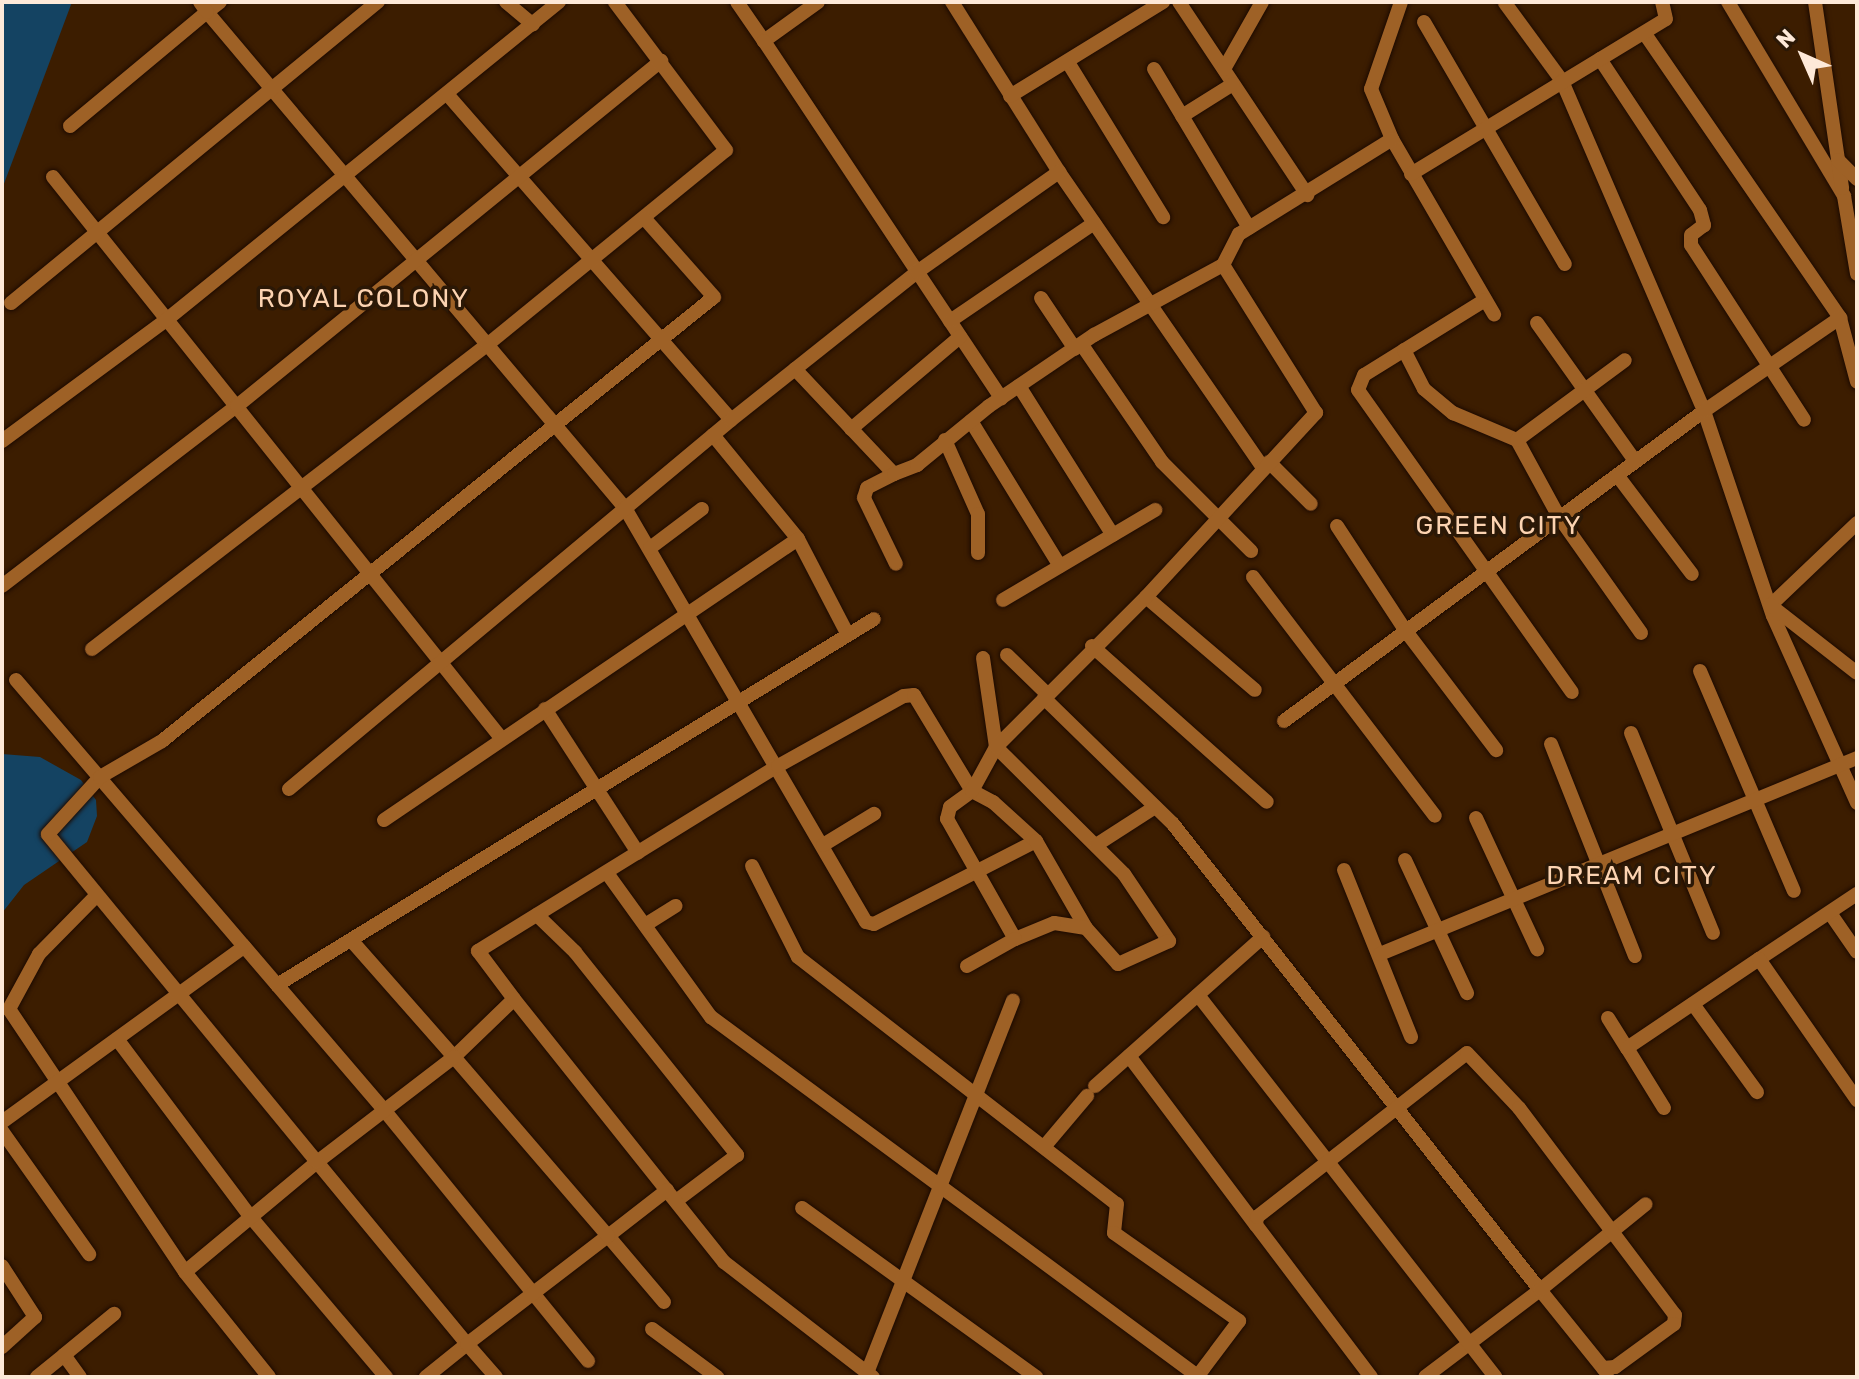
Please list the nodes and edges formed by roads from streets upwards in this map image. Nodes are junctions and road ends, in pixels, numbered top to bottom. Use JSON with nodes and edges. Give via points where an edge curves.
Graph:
{"nodes":[{"id":1,"x":220,"y":2,"type":"edge"},
{"id":2,"x":378,"y":2,"type":"edge"},
{"id":3,"x":506,"y":2,"type":"edge"},
{"id":4,"x":559,"y":2,"type":"edge"},
{"id":5,"x":615,"y":2,"type":"edge"},
{"id":6,"x":737,"y":2,"type":"edge"},
{"id":7,"x":818,"y":2,"type":"edge"},
{"id":8,"x":1163,"y":2,"type":"edge"},
{"id":9,"x":1179,"y":2,"type":"edge"},
{"id":10,"x":1262,"y":2,"type":"edge"},
{"id":11,"x":1401,"y":2,"type":"edge"},
{"id":12,"x":1728,"y":2,"type":"edge"},
{"id":13,"x":1815,"y":2,"type":"edge"},
{"id":14,"x":1505,"y":3,"type":"edge"},
{"id":15,"x":1664,"y":3,"type":"edge"},
{"id":16,"x":957,"y":4,"type":"edge"},
{"id":17,"x":204,"y":7,"type":"edge"},
{"id":18,"x":1424,"y":22,"type":"dead end"},
{"id":19,"x":533,"y":25,"type":"junction"},
{"id":20,"x":1645,"y":34,"type":"junction"},
{"id":21,"x":764,"y":41,"type":"junction"},
{"id":22,"x":1600,"y":59,"type":"junction"},
{"id":23,"x":661,"y":61,"type":"junction"},
{"id":24,"x":1069,"y":64,"type":"junction"},
{"id":25,"x":1154,"y":69,"type":"dead end"},
{"id":26,"x":1224,"y":69,"type":"junction"},
{"id":27,"x":1562,"y":81,"type":"junction"},
{"id":28,"x":1233,"y":84,"type":"junction"},
{"id":29,"x":274,"y":92,"type":"junction"},
{"id":30,"x":447,"y":94,"type":"junction"},
{"id":31,"x":1010,"y":96,"type":"junction"},
{"id":32,"x":1182,"y":116,"type":"junction"},
{"id":33,"x":70,"y":126,"type":"dead end"},
{"id":34,"x":1484,"y":128,"type":"junction"},
{"id":35,"x":1392,"y":139,"type":"junction"},
{"id":36,"x":1838,"y":160,"type":"junction"},
{"id":37,"x":345,"y":172,"type":"junction"},
{"id":38,"x":1059,"y":172,"type":"junction"},
{"id":39,"x":1411,"y":174,"type":"junction"},
{"id":40,"x":53,"y":177,"type":"dead end"},
{"id":41,"x":518,"y":178,"type":"junction"},
{"id":42,"x":1857,"y":179,"type":"edge"},
{"id":43,"x":1307,"y":195,"type":"junction"},
{"id":44,"x":1844,"y":196,"type":"junction"},
{"id":45,"x":1163,"y":217,"type":"dead end"},
{"id":46,"x":645,"y":219,"type":"junction"},
{"id":47,"x":1094,"y":223,"type":"junction"},
{"id":48,"x":1249,"y":228,"type":"junction"},
{"id":49,"x":96,"y":234,"type":"junction"},
{"id":50,"x":590,"y":260,"type":"junction"},
{"id":51,"x":416,"y":262,"type":"junction"},
{"id":52,"x":1565,"y":264,"type":"dead end"},
{"id":53,"x":1223,"y":265,"type":"junction"},
{"id":54,"x":917,"y":272,"type":"junction"},
{"id":55,"x":1857,"y":274,"type":"edge"},
{"id":56,"x":1041,"y":298,"type":"dead end"},
{"id":57,"x":1485,"y":300,"type":"junction"},
{"id":58,"x":11,"y":303,"type":"dead end"},
{"id":59,"x":1152,"y":305,"type":"junction"},
{"id":60,"x":1494,"y":314,"type":"dead end"},
{"id":61,"x":1840,"y":318,"type":"junction"},
{"id":62,"x":165,"y":321,"type":"junction"},
{"id":63,"x":950,"y":321,"type":"junction"},
{"id":64,"x":1537,"y":323,"type":"dead end"},
{"id":65,"x":960,"y":337,"type":"junction"},
{"id":66,"x":660,"y":343,"type":"junction"},
{"id":67,"x":487,"y":345,"type":"junction"},
{"id":68,"x":1078,"y":347,"type":"junction"},
{"id":69,"x":1404,"y":350,"type":"junction"},
{"id":70,"x":1625,"y":360,"type":"dead end"},
{"id":71,"x":1770,"y":366,"type":"junction"},
{"id":72,"x":795,"y":369,"type":"junction"},
{"id":73,"x":1856,"y":375,"type":"edge"},
{"id":74,"x":1019,"y":386,"type":"junction"},
{"id":75,"x":1585,"y":391,"type":"junction"},
{"id":76,"x":1001,"y":398,"type":"junction"},
{"id":77,"x":237,"y":406,"type":"junction"},
{"id":78,"x":1704,"y":411,"type":"junction"},
{"id":79,"x":731,"y":420,"type":"junction"},
{"id":80,"x":1804,"y":420,"type":"dead end"},
{"id":81,"x":971,"y":421,"type":"junction"},
{"id":82,"x":555,"y":427,"type":"junction"},
{"id":83,"x":851,"y":429,"type":"junction"},
{"id":84,"x":713,"y":435,"type":"junction"},
{"id":85,"x":945,"y":440,"type":"junction"},
{"id":86,"x":1517,"y":440,"type":"junction"},
{"id":87,"x":2,"y":441,"type":"edge"},
{"id":88,"x":1635,"y":461,"type":"junction"},
{"id":89,"x":1266,"y":465,"type":"junction"},
{"id":90,"x":894,"y":474,"type":"junction"},
{"id":91,"x":1617,"y":475,"type":"junction"},
{"id":92,"x":300,"y":487,"type":"junction"},
{"id":93,"x":1311,"y":504,"type":"dead end"},
{"id":94,"x":625,"y":508,"type":"junction"},
{"id":95,"x":702,"y":509,"type":"dead end"},
{"id":96,"x":1155,"y":510,"type":"dead end"},
{"id":97,"x":1559,"y":517,"type":"junction"},
{"id":98,"x":1217,"y":519,"type":"junction"},
{"id":99,"x":1857,"y":523,"type":"edge"},
{"id":100,"x":1337,"y":526,"type":"dead end"},
{"id":101,"x":1113,"y":535,"type":"junction"},
{"id":102,"x":798,"y":539,"type":"junction"},
{"id":103,"x":650,"y":548,"type":"junction"},
{"id":104,"x":1251,"y":551,"type":"dead end"},
{"id":105,"x":978,"y":553,"type":"dead end"},
{"id":106,"x":896,"y":564,"type":"dead end"},
{"id":107,"x":1060,"y":566,"type":"junction"},
{"id":108,"x":1484,"y":573,"type":"junction"},
{"id":109,"x":1692,"y":574,"type":"dead end"},
{"id":110,"x":372,"y":576,"type":"junction"},
{"id":111,"x":1253,"y":577,"type":"dead end"},
{"id":112,"x":2,"y":586,"type":"edge"},
{"id":113,"x":1146,"y":597,"type":"junction"},
{"id":114,"x":1003,"y":600,"type":"dead end"},
{"id":115,"x":1771,"y":604,"type":"junction"},
{"id":116,"x":689,"y":611,"type":"junction"},
{"id":117,"x":874,"y":619,"type":"dead end"},
{"id":118,"x":1405,"y":630,"type":"junction"},
{"id":119,"x":1641,"y":633,"type":"dead end"},
{"id":120,"x":848,"y":635,"type":"junction"},
{"id":121,"x":1092,"y":646,"type":"junction"},
{"id":122,"x":92,"y":649,"type":"dead end"},
{"id":123,"x":1007,"y":655,"type":"dead end"},
{"id":124,"x":983,"y":658,"type":"dead end"},
{"id":125,"x":439,"y":660,"type":"junction"},
{"id":126,"x":1700,"y":671,"type":"dead end"},
{"id":127,"x":1857,"y":673,"type":"edge"},
{"id":128,"x":16,"y":680,"type":"dead end"},
{"id":129,"x":1334,"y":683,"type":"junction"},
{"id":130,"x":1255,"y":690,"type":"dead end"},
{"id":131,"x":1572,"y":692,"type":"dead end"},
{"id":132,"x":1046,"y":696,"type":"junction"},
{"id":133,"x":740,"y":701,"type":"junction"},
{"id":134,"x":545,"y":709,"type":"junction"},
{"id":135,"x":1284,"y":721,"type":"dead end"},
{"id":136,"x":1631,"y":733,"type":"dead end"},
{"id":137,"x":502,"y":739,"type":"junction"},
{"id":138,"x":1551,"y":744,"type":"dead end"},
{"id":139,"x":996,"y":747,"type":"junction"},
{"id":140,"x":1496,"y":750,"type":"dead end"},
{"id":141,"x":1857,"y":758,"type":"edge"},
{"id":142,"x":1841,"y":765,"type":"junction"},
{"id":143,"x":778,"y":766,"type":"junction"},
{"id":144,"x":100,"y":777,"type":"junction"},
{"id":145,"x":289,"y":789,"type":"dead end"},
{"id":146,"x":597,"y":789,"type":"junction"},
{"id":147,"x":972,"y":791,"type":"junction"},
{"id":148,"x":1754,"y":800,"type":"junction"},
{"id":149,"x":1267,"y":802,"type":"dead end"},
{"id":150,"x":1857,"y":803,"type":"edge"},
{"id":151,"x":1155,"y":807,"type":"junction"},
{"id":152,"x":874,"y":814,"type":"dead end"},
{"id":153,"x":1435,"y":816,"type":"dead end"},
{"id":154,"x":1476,"y":818,"type":"dead end"},
{"id":155,"x":384,"y":820,"type":"dead end"},
{"id":156,"x":1672,"y":833,"type":"junction"},
{"id":157,"x":1036,"y":841,"type":"junction"},
{"id":158,"x":823,"y":845,"type":"junction"},
{"id":159,"x":1096,"y":845,"type":"junction"},
{"id":160,"x":638,"y":853,"type":"junction"},
{"id":161,"x":1405,"y":860,"type":"dead end"},
{"id":162,"x":1598,"y":863,"type":"junction"},
{"id":163,"x":752,"y":866,"type":"dead end"},
{"id":164,"x":1344,"y":870,"type":"dead end"},
{"id":165,"x":607,"y":873,"type":"junction"},
{"id":166,"x":976,"y":875,"type":"junction"},
{"id":167,"x":1794,"y":891,"type":"dead end"},
{"id":168,"x":1857,"y":894,"type":"edge"},
{"id":169,"x":97,"y":895,"type":"junction"},
{"id":170,"x":1516,"y":897,"type":"junction"},
{"id":171,"x":676,"y":906,"type":"dead end"},
{"id":172,"x":1830,"y":913,"type":"junction"},
{"id":173,"x":537,"y":915,"type":"junction"},
{"id":174,"x":645,"y":925,"type":"junction"},
{"id":175,"x":1086,"y":928,"type":"junction"},
{"id":176,"x":1437,"y":930,"type":"junction"},
{"id":177,"x":1713,"y":933,"type":"dead end"},
{"id":178,"x":1263,"y":937,"type":"junction"},
{"id":179,"x":1015,"y":939,"type":"junction"},
{"id":180,"x":351,"y":940,"type":"junction"},
{"id":181,"x":244,"y":947,"type":"junction"},
{"id":182,"x":1537,"y":949,"type":"dead end"},
{"id":183,"x":1857,"y":952,"type":"edge"},
{"id":184,"x":1380,"y":954,"type":"junction"},
{"id":185,"x":1635,"y":956,"type":"dead end"},
{"id":186,"x":1759,"y":959,"type":"junction"},
{"id":187,"x":967,"y":966,"type":"dead end"},
{"id":188,"x":277,"y":985,"type":"junction"},
{"id":189,"x":180,"y":993,"type":"junction"},
{"id":190,"x":1467,"y":993,"type":"dead end"},
{"id":191,"x":1198,"y":995,"type":"junction"},
{"id":192,"x":514,"y":999,"type":"junction"},
{"id":193,"x":1013,"y":1001,"type":"dead end"},
{"id":194,"x":1693,"y":1004,"type":"junction"},
{"id":195,"x":1608,"y":1018,"type":"dead end"},
{"id":196,"x":1411,"y":1037,"type":"dead end"},
{"id":197,"x":117,"y":1039,"type":"junction"},
{"id":198,"x":1627,"y":1048,"type":"junction"},
{"id":199,"x":1129,"y":1056,"type":"junction"},
{"id":200,"x":454,"y":1057,"type":"junction"},
{"id":201,"x":57,"y":1083,"type":"junction"},
{"id":202,"x":1757,"y":1092,"type":"dead end"},
{"id":203,"x":976,"y":1095,"type":"junction"},
{"id":204,"x":1857,"y":1100,"type":"edge"},
{"id":205,"x":1396,"y":1104,"type":"junction"},
{"id":206,"x":1664,"y":1108,"type":"dead end"},
{"id":207,"x":385,"y":1111,"type":"junction"},
{"id":208,"x":2,"y":1122,"type":"edge"},
{"id":209,"x":2,"y":1131,"type":"edge"},
{"id":210,"x":1044,"y":1147,"type":"junction"},
{"id":211,"x":1324,"y":1161,"type":"junction"},
{"id":212,"x":317,"y":1162,"type":"junction"},
{"id":213,"x":941,"y":1186,"type":"junction"},
{"id":214,"x":671,"y":1196,"type":"junction"},
{"id":215,"x":1646,"y":1204,"type":"dead end"},
{"id":216,"x":802,"y":1208,"type":"dead end"},
{"id":217,"x":250,"y":1216,"type":"junction"},
{"id":218,"x":1256,"y":1225,"type":"junction"},
{"id":219,"x":1610,"y":1233,"type":"junction"},
{"id":220,"x":608,"y":1236,"type":"junction"},
{"id":221,"x":89,"y":1254,"type":"dead end"},
{"id":222,"x":2,"y":1266,"type":"edge"},
{"id":223,"x":185,"y":1272,"type":"junction"},
{"id":224,"x":903,"y":1281,"type":"junction"},
{"id":225,"x":1540,"y":1290,"type":"junction"},
{"id":226,"x":533,"y":1295,"type":"junction"},
{"id":227,"x":664,"y":1302,"type":"dead end"},
{"id":228,"x":114,"y":1314,"type":"dead end"},
{"id":229,"x":652,"y":1329,"type":"dead end"},
{"id":230,"x":1470,"y":1343,"type":"junction"},
{"id":231,"x":467,"y":1344,"type":"junction"},
{"id":232,"x":2,"y":1347,"type":"edge"},
{"id":233,"x":64,"y":1355,"type":"junction"},
{"id":234,"x":588,"y":1361,"type":"dead end"},
{"id":235,"x":1607,"y":1372,"type":"edge"},
{"id":236,"x":870,"y":1375,"type":"edge"},
{"id":237,"x":37,"y":1377,"type":"edge"},
{"id":238,"x":80,"y":1377,"type":"edge"},
{"id":239,"x":269,"y":1377,"type":"edge"},
{"id":240,"x":386,"y":1377,"type":"edge"},
{"id":241,"x":426,"y":1377,"type":"edge"},
{"id":242,"x":496,"y":1377,"type":"edge"},
{"id":243,"x":717,"y":1377,"type":"edge"},
{"id":244,"x":1036,"y":1377,"type":"edge"},
{"id":245,"x":1198,"y":1377,"type":"edge"},
{"id":246,"x":1371,"y":1377,"type":"edge"},
{"id":247,"x":1425,"y":1377,"type":"edge"},
{"id":248,"x":1495,"y":1377,"type":"edge"}],
"edges":[{"from":1,"to":17,"type":"street"},
{"from":2,"to":29,"type":"street"},
{"from":3,"to":19,"type":"street"},
{"from":4,"to":19,"type":"street"},
{"from":5,"to":23,"type":"street"},
{"from":6,"to":21,"type":"street"},
{"from":7,"to":21,"type":"street"},
{"from":8,"to":24,"type":"street"},
{"from":9,"to":26,"type":"street"},
{"from":10,"to":26,"type":"street"},
{"from":11,"to":35,"type":"street","via":[[1371,89]]},
{"from":12,"to":44,"type":"street"},
{"from":13,"to":36,"type":"street"},
{"from":14,"to":27,"type":"street"},
{"from":15,"to":20,"type":"street","via":[[1666,19]]},
{"from":16,"to":31,"type":"street"},
{"from":17,"to":29,"type":"street"},
{"from":17,"to":33,"type":"street"},
{"from":18,"to":34,"type":"street"},
{"from":19,"to":30,"type":"street"},
{"from":20,"to":22,"type":"street"},
{"from":20,"to":61,"type":"street"},
{"from":21,"to":54,"type":"street"},
{"from":22,"to":27,"type":"street"},
{"from":22,"to":71,"type":"street","via":[[1700,210],[1704,225],[1691,235],[1691,245]]},
{"from":23,"to":41,"type":"street"},
{"from":23,"to":46,"type":"street","via":[[726,150]]},
{"from":24,"to":31,"type":"street"},
{"from":24,"to":45,"type":"street"},
{"from":25,"to":32,"type":"street"},
{"from":26,"to":28,"type":"street"},
{"from":27,"to":34,"type":"street"},
{"from":27,"to":78,"type":"street"},
{"from":28,"to":32,"type":"street"},
{"from":28,"to":43,"type":"street"},
{"from":29,"to":37,"type":"street"},
{"from":29,"to":49,"type":"street"},
{"from":30,"to":37,"type":"street"},
{"from":30,"to":41,"type":"street"},
{"from":31,"to":38,"type":"street"},
{"from":32,"to":48,"type":"street"},
{"from":34,"to":39,"type":"street"},
{"from":34,"to":52,"type":"street"},
{"from":35,"to":39,"type":"street"},
{"from":35,"to":43,"type":"street"},
{"from":36,"to":42,"type":"street"},
{"from":36,"to":44,"type":"street"},
{"from":37,"to":51,"type":"street"},
{"from":37,"to":62,"type":"street"},
{"from":38,"to":47,"type":"street"},
{"from":38,"to":54,"type":"street"},
{"from":39,"to":57,"type":"street"},
{"from":40,"to":49,"type":"street"},
{"from":41,"to":50,"type":"street"},
{"from":41,"to":51,"type":"street"},
{"from":43,"to":48,"type":"street"},
{"from":44,"to":55,"type":"street"},
{"from":46,"to":50,"type":"street"},
{"from":46,"to":66,"type":"street","via":[[714,297]]},
{"from":47,"to":59,"type":"street"},
{"from":47,"to":63,"type":"street"},
{"from":48,"to":53,"type":"street","via":[[1239,234]]},
{"from":49,"to":58,"type":"street"},
{"from":49,"to":62,"type":"street"},
{"from":50,"to":66,"type":"street"},
{"from":50,"to":67,"type":"street"},
{"from":51,"to":67,"type":"street"},
{"from":51,"to":77,"type":"street"},
{"from":53,"to":59,"type":"street"},
{"from":53,"to":89,"type":"street","via":[[1316,413]]},
{"from":54,"to":63,"type":"street"},
{"from":54,"to":72,"type":"street"},
{"from":56,"to":68,"type":"street"},
{"from":57,"to":60,"type":"street"},
{"from":57,"to":69,"type":"street"},
{"from":59,"to":68,"type":"street"},
{"from":59,"to":89,"type":"street"},
{"from":61,"to":71,"type":"street"},
{"from":61,"to":73,"type":"street"},
{"from":62,"to":77,"type":"street"},
{"from":62,"to":87,"type":"street"},
{"from":63,"to":65,"type":"street"},
{"from":64,"to":75,"type":"street"},
{"from":65,"to":76,"type":"street"},
{"from":65,"to":83,"type":"street"},
{"from":66,"to":79,"type":"street"},
{"from":66,"to":82,"type":"street"},
{"from":67,"to":82,"type":"street"},
{"from":67,"to":92,"type":"street"},
{"from":68,"to":74,"type":"street"},
{"from":68,"to":98,"type":"street","via":[[1139,433]]},
{"from":69,"to":86,"type":"street","via":[[1424,389],[1453,413]]},
{"from":69,"to":108,"type":"street","via":[[1364,375],[1358,390]]},
{"from":70,"to":75,"type":"street"},
{"from":71,"to":78,"type":"street"},
{"from":71,"to":80,"type":"street"},
{"from":72,"to":79,"type":"street"},
{"from":72,"to":83,"type":"street"},
{"from":74,"to":76,"type":"street"},
{"from":74,"to":101,"type":"street"},
{"from":75,"to":86,"type":"street"},
{"from":75,"to":88,"type":"street"},
{"from":76,"to":81,"type":"street"},
{"from":77,"to":92,"type":"street"},
{"from":77,"to":112,"type":"street"},
{"from":78,"to":88,"type":"street"},
{"from":78,"to":115,"type":"street"},
{"from":79,"to":84,"type":"street"},
{"from":81,"to":85,"type":"street"},
{"from":81,"to":107,"type":"street"},
{"from":82,"to":94,"type":"street"},
{"from":82,"to":110,"type":"street"},
{"from":83,"to":90,"type":"street"},
{"from":84,"to":94,"type":"street"},
{"from":84,"to":102,"type":"street"},
{"from":85,"to":90,"type":"street","via":[[917,465]]},
{"from":85,"to":105,"type":"street","via":[[978,514]]},
{"from":86,"to":97,"type":"street"},
{"from":88,"to":91,"type":"street"},
{"from":89,"to":93,"type":"street"},
{"from":89,"to":98,"type":"street"},
{"from":90,"to":106,"type":"street","via":[[867,488],[864,498]]},
{"from":91,"to":97,"type":"street"},
{"from":91,"to":109,"type":"street"},
{"from":92,"to":110,"type":"street"},
{"from":92,"to":122,"type":"street"},
{"from":94,"to":103,"type":"street"},
{"from":94,"to":125,"type":"street"},
{"from":95,"to":103,"type":"street"},
{"from":96,"to":101,"type":"street"},
{"from":97,"to":108,"type":"street"},
{"from":97,"to":119,"type":"street"},
{"from":98,"to":104,"type":"street"},
{"from":98,"to":113,"type":"street"},
{"from":99,"to":115,"type":"street"},
{"from":100,"to":118,"type":"street"},
{"from":101,"to":107,"type":"street"},
{"from":102,"to":116,"type":"street"},
{"from":102,"to":120,"type":"street"},
{"from":103,"to":116,"type":"street"},
{"from":107,"to":114,"type":"street"},
{"from":108,"to":118,"type":"street"},
{"from":108,"to":131,"type":"street"},
{"from":110,"to":125,"type":"street"},
{"from":110,"to":144,"type":"street","via":[[162,741]]},
{"from":111,"to":129,"type":"street"},
{"from":113,"to":121,"type":"street"},
{"from":113,"to":130,"type":"street"},
{"from":115,"to":127,"type":"street"},
{"from":115,"to":142,"type":"street"},
{"from":116,"to":133,"type":"street"},
{"from":116,"to":134,"type":"street"},
{"from":117,"to":120,"type":"street"},
{"from":118,"to":129,"type":"street"},
{"from":118,"to":140,"type":"street"},
{"from":120,"to":133,"type":"street"},
{"from":121,"to":132,"type":"street"},
{"from":121,"to":149,"type":"street"},
{"from":123,"to":132,"type":"street"},
{"from":124,"to":139,"type":"street"},
{"from":125,"to":137,"type":"street"},
{"from":125,"to":145,"type":"street"},
{"from":126,"to":148,"type":"street"},
{"from":128,"to":144,"type":"street"},
{"from":129,"to":135,"type":"street"},
{"from":129,"to":153,"type":"street"},
{"from":132,"to":139,"type":"street"},
{"from":132,"to":151,"type":"street"},
{"from":133,"to":143,"type":"street"},
{"from":133,"to":146,"type":"street"},
{"from":134,"to":137,"type":"street"},
{"from":134,"to":146,"type":"street"},
{"from":136,"to":156,"type":"street"},
{"from":137,"to":155,"type":"street"},
{"from":138,"to":162,"type":"street"},
{"from":139,"to":147,"type":"street"},
{"from":139,"to":159,"type":"street"},
{"from":141,"to":142,"type":"street"},
{"from":142,"to":148,"type":"street"},
{"from":142,"to":150,"type":"street"},
{"from":143,"to":147,"type":"street","via":[[914,695]]},
{"from":143,"to":158,"type":"street"},
{"from":143,"to":160,"type":"street"},
{"from":144,"to":169,"type":"street","via":[[48,834]]},
{"from":144,"to":181,"type":"street"},
{"from":146,"to":160,"type":"street"},
{"from":146,"to":180,"type":"street"},
{"from":147,"to":157,"type":"street","via":[[993,802]]},
{"from":147,"to":166,"type":"street","via":[[950,807],[947,819]]},
{"from":148,"to":156,"type":"street"},
{"from":148,"to":167,"type":"street"},
{"from":151,"to":159,"type":"street"},
{"from":151,"to":178,"type":"street"},
{"from":152,"to":158,"type":"street"},
{"from":154,"to":170,"type":"street"},
{"from":156,"to":162,"type":"street"},
{"from":156,"to":177,"type":"street"},
{"from":157,"to":166,"type":"street"},
{"from":157,"to":175,"type":"street"},
{"from":158,"to":166,"type":"street","via":[[870,925]]},
{"from":159,"to":175,"type":"street","via":[[1135,888],[1169,941],[1118,964]]},
{"from":160,"to":165,"type":"street"},
{"from":161,"to":176,"type":"street"},
{"from":162,"to":170,"type":"street"},
{"from":162,"to":185,"type":"street"},
{"from":163,"to":203,"type":"street","via":[[798,957]]},
{"from":164,"to":184,"type":"street"},
{"from":165,"to":173,"type":"street"},
{"from":165,"to":174,"type":"street"},
{"from":166,"to":179,"type":"street"},
{"from":168,"to":172,"type":"street"},
{"from":169,"to":189,"type":"street"},
{"from":169,"to":201,"type":"street","via":[[39,954],[9,1009]]},
{"from":170,"to":176,"type":"street"},
{"from":170,"to":182,"type":"street"},
{"from":171,"to":174,"type":"street"},
{"from":172,"to":183,"type":"street"},
{"from":172,"to":186,"type":"street"},
{"from":173,"to":192,"type":"street","via":[[478,951]]},
{"from":173,"to":214,"type":"street","via":[[575,952],[737,1155]]},
{"from":174,"to":213,"type":"street","via":[[711,1017]]},
{"from":175,"to":179,"type":"street","via":[[1054,923]]},
{"from":176,"to":184,"type":"street"},
{"from":176,"to":190,"type":"street"},
{"from":178,"to":191,"type":"street"},
{"from":178,"to":205,"type":"street"},
{"from":179,"to":187,"type":"street"},
{"from":180,"to":188,"type":"street"},
{"from":180,"to":200,"type":"street"},
{"from":181,"to":188,"type":"street"},
{"from":181,"to":189,"type":"street"},
{"from":184,"to":196,"type":"street"},
{"from":186,"to":194,"type":"street"},
{"from":186,"to":204,"type":"street"},
{"from":188,"to":207,"type":"street"},
{"from":189,"to":197,"type":"street"},
{"from":189,"to":212,"type":"street"},
{"from":191,"to":199,"type":"street"},
{"from":191,"to":211,"type":"street"},
{"from":192,"to":200,"type":"street"},
{"from":192,"to":214,"type":"street"},
{"from":193,"to":203,"type":"street"},
{"from":194,"to":198,"type":"street"},
{"from":194,"to":202,"type":"street"},
{"from":195,"to":198,"type":"street"},
{"from":197,"to":201,"type":"street"},
{"from":197,"to":217,"type":"street"},
{"from":198,"to":206,"type":"street"},
{"from":199,"to":210,"type":"street"},
{"from":199,"to":218,"type":"street"},
{"from":200,"to":207,"type":"street"},
{"from":200,"to":220,"type":"street"},
{"from":201,"to":208,"type":"street"},
{"from":201,"to":223,"type":"street"},
{"from":203,"to":210,"type":"street"},
{"from":203,"to":213,"type":"street"},
{"from":205,"to":211,"type":"street"},
{"from":205,"to":219,"type":"street","via":[[1460,1055],[1474,1056]]},
{"from":205,"to":225,"type":"street"},
{"from":207,"to":212,"type":"street"},
{"from":207,"to":226,"type":"street"},
{"from":209,"to":221,"type":"street"},
{"from":210,"to":245,"type":"street","via":[[1117,1204],[1114,1233],[1239,1321]]},
{"from":211,"to":218,"type":"street","via":[[1261,1211]]},
{"from":211,"to":230,"type":"street"},
{"from":212,"to":217,"type":"street"},
{"from":212,"to":231,"type":"street"},
{"from":213,"to":224,"type":"street"},
{"from":213,"to":245,"type":"street"},
{"from":214,"to":220,"type":"street"},
{"from":214,"to":236,"type":"street","via":[[724,1262]]},
{"from":215,"to":219,"type":"street"},
{"from":216,"to":224,"type":"street"},
{"from":217,"to":223,"type":"street"},
{"from":217,"to":240,"type":"street"},
{"from":218,"to":246,"type":"street"},
{"from":219,"to":225,"type":"street"},
{"from":219,"to":235,"type":"street","via":[[1676,1320]]},
{"from":220,"to":226,"type":"street"},
{"from":220,"to":227,"type":"street"},
{"from":222,"to":232,"type":"street","via":[[35,1317]]},
{"from":223,"to":239,"type":"street"},
{"from":224,"to":236,"type":"street"},
{"from":224,"to":244,"type":"street"},
{"from":225,"to":230,"type":"street"},
{"from":225,"to":235,"type":"street"},
{"from":226,"to":231,"type":"street"},
{"from":226,"to":234,"type":"street"},
{"from":228,"to":233,"type":"street"},
{"from":229,"to":243,"type":"street"},
{"from":230,"to":247,"type":"street"},
{"from":230,"to":248,"type":"street"},
{"from":231,"to":241,"type":"street"},
{"from":231,"to":242,"type":"street"},
{"from":233,"to":237,"type":"street"},
{"from":233,"to":238,"type":"street"}]}
